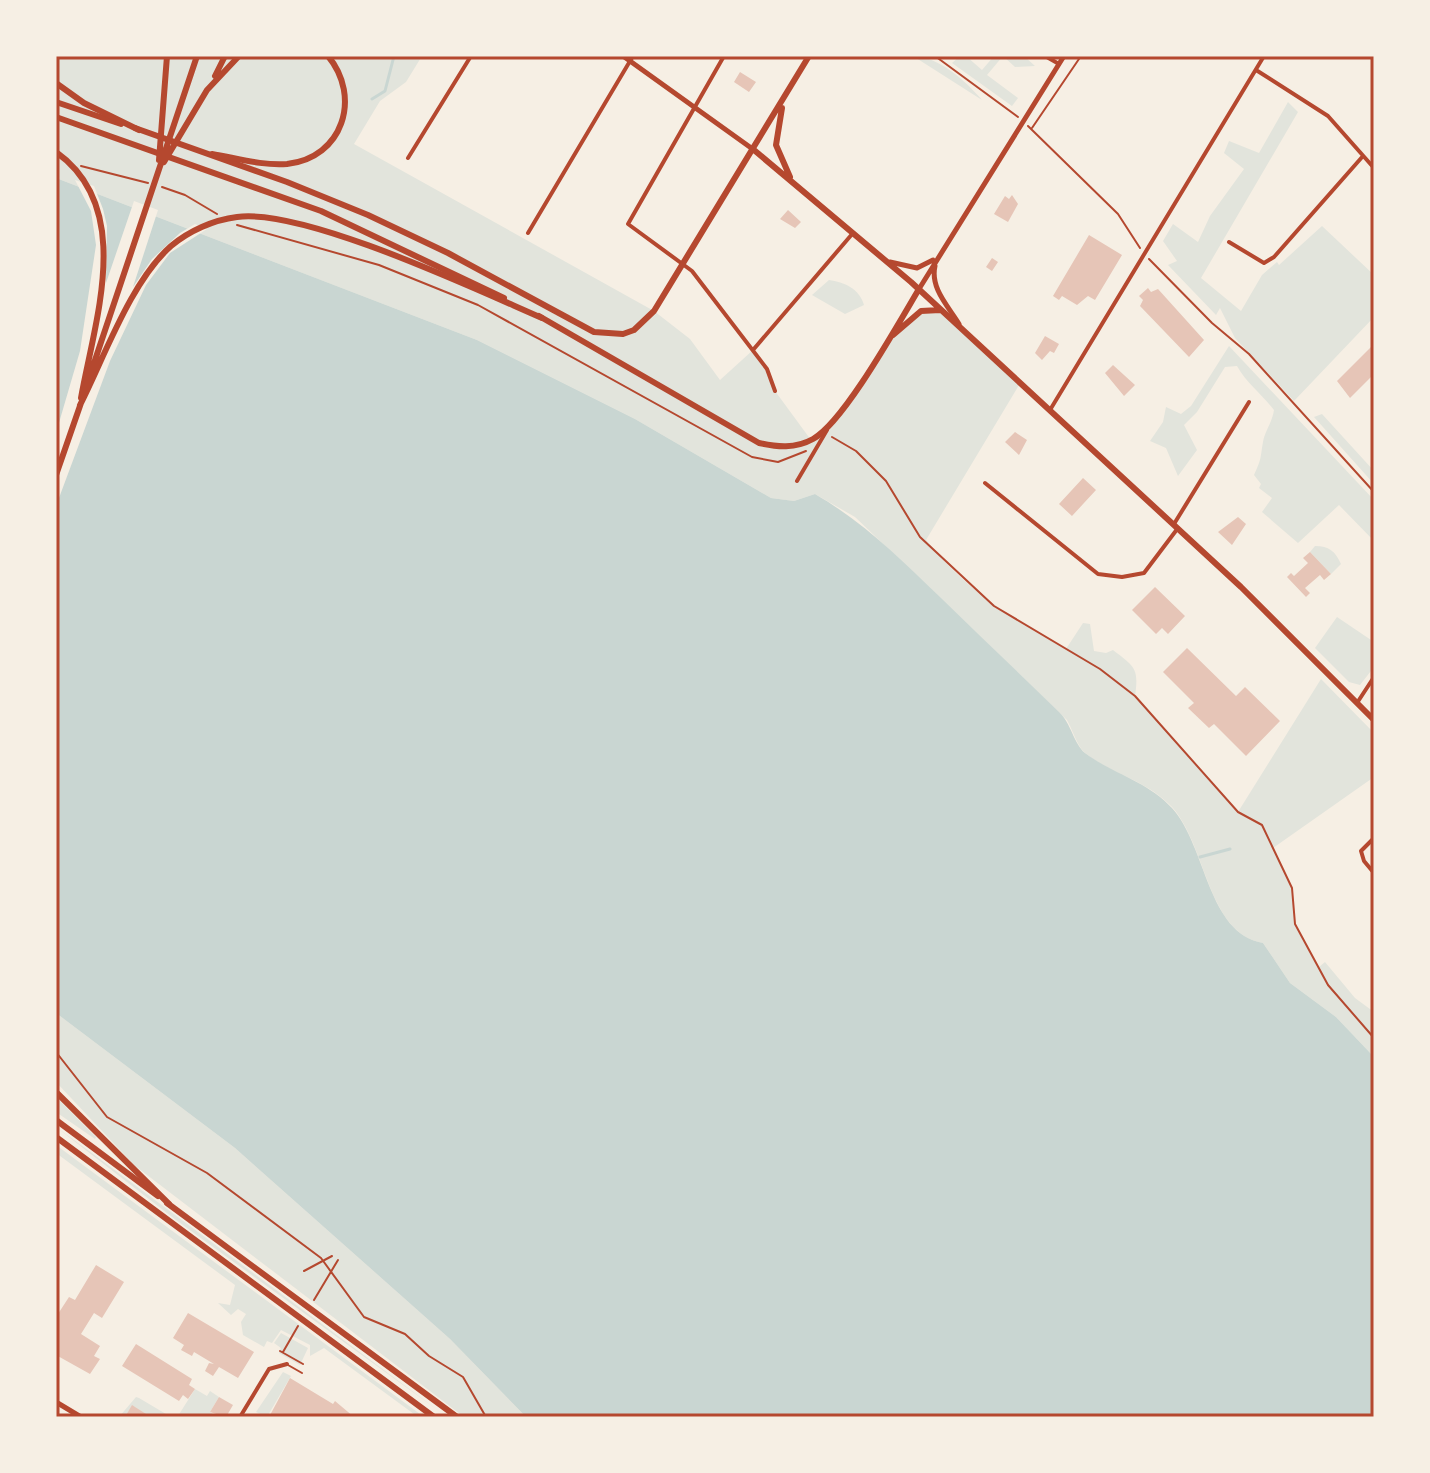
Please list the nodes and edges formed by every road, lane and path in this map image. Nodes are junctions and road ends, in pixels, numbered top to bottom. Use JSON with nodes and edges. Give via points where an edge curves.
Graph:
{"nodes":[{"id":1,"x":167,"y":56,"type":"edge"},
{"id":2,"x":197,"y":56,"type":"edge"},
{"id":3,"x":225,"y":56,"type":"edge"},
{"id":4,"x":239,"y":56,"type":"edge"},
{"id":5,"x":328,"y":56,"type":"edge"},
{"id":6,"x":471,"y":56,"type":"edge"},
{"id":7,"x":623,"y":56,"type":"edge"},
{"id":8,"x":724,"y":56,"type":"edge"},
{"id":9,"x":809,"y":56,"type":"edge"},
{"id":10,"x":935,"y":56,"type":"edge"},
{"id":11,"x":1045,"y":56,"type":"edge"},
{"id":12,"x":1064,"y":56,"type":"edge"},
{"id":13,"x":1081,"y":56,"type":"edge"},
{"id":14,"x":1264,"y":56,"type":"edge"},
{"id":15,"x":632,"y":58,"type":"edge"},
{"id":16,"x":1059,"y":64,"type":"junction"},
{"id":17,"x":1256,"y":70,"type":"junction"},
{"id":18,"x":56,"y":83,"type":"edge"},
{"id":19,"x":207,"y":90,"type":"junction"},
{"id":20,"x":787,"y":95,"type":"junction"},
{"id":21,"x":56,"y":102,"type":"edge"},
{"id":22,"x":694,"y":106,"type":"junction"},
{"id":23,"x":56,"y":117,"type":"edge"},
{"id":24,"x":1018,"y":117,"type":"dead end"},
{"id":25,"x":139,"y":130,"type":"junction"},
{"id":26,"x":754,"y":150,"type":"junction"},
{"id":27,"x":56,"y":152,"type":"edge"},
{"id":28,"x":212,"y":154,"type":"junction"},
{"id":29,"x":1363,"y":156,"type":"junction"},
{"id":30,"x":408,"y":158,"type":"dead end"},
{"id":31,"x":71,"y":164,"type":"dead end"},
{"id":32,"x":1374,"y":168,"type":"edge"},
{"id":33,"x":158,"y":172,"type":"junction"},
{"id":34,"x":792,"y":180,"type":"junction"},
{"id":35,"x":221,"y":216,"type":"dead end"},
{"id":36,"x":229,"y":221,"type":"dead end"},
{"id":37,"x":528,"y":233,"type":"dead end"},
{"id":38,"x":853,"y":233,"type":"junction"},
{"id":39,"x":1229,"y":242,"type":"dead end"},
{"id":40,"x":1140,"y":248,"type":"dead end"},
{"id":41,"x":937,"y":257,"type":"junction"},
{"id":42,"x":1147,"y":257,"type":"dead end"},
{"id":43,"x":888,"y":261,"type":"junction"},
{"id":44,"x":683,"y":265,"type":"junction"},
{"id":45,"x":919,"y":289,"type":"junction"},
{"id":46,"x":941,"y":310,"type":"junction"},
{"id":47,"x":542,"y":318,"type":"junction"},
{"id":48,"x":963,"y":332,"type":"junction"},
{"id":49,"x":884,"y":343,"type":"junction"},
{"id":50,"x":753,"y":350,"type":"junction"},
{"id":51,"x":775,"y":391,"type":"dead end"},
{"id":52,"x":1249,"y":402,"type":"dead end"},
{"id":53,"x":80,"y":405,"type":"junction"},
{"id":54,"x":1049,"y":411,"type":"junction"},
{"id":55,"x":828,"y":428,"type":"junction"},
{"id":56,"x":829,"y":437,"type":"dead end"},
{"id":57,"x":816,"y":446,"type":"junction"},
{"id":58,"x":56,"y":475,"type":"edge"},
{"id":59,"x":797,"y":481,"type":"dead end"},
{"id":60,"x":985,"y":483,"type":"dead end"},
{"id":61,"x":1374,"y":492,"type":"edge"},
{"id":62,"x":1176,"y":526,"type":"junction"},
{"id":63,"x":1374,"y":677,"type":"edge"},
{"id":64,"x":1357,"y":703,"type":"junction"},
{"id":65,"x":1374,"y":720,"type":"edge"},
{"id":66,"x":1374,"y":838,"type":"edge"},
{"id":67,"x":1374,"y":873,"type":"edge"},
{"id":68,"x":1374,"y":1038,"type":"edge"},
{"id":69,"x":56,"y":1052,"type":"edge"},
{"id":70,"x":56,"y":1092,"type":"edge"},
{"id":71,"x":56,"y":1120,"type":"edge"},
{"id":72,"x":56,"y":1137,"type":"edge"},
{"id":73,"x":169,"y":1204,"type":"junction"},
{"id":74,"x":332,"y":1256,"type":"dead end"},
{"id":75,"x":338,"y":1260,"type":"dead end"},
{"id":76,"x":304,"y":1271,"type":"dead end"},
{"id":77,"x":314,"y":1300,"type":"dead end"},
{"id":78,"x":298,"y":1326,"type":"dead end"},
{"id":79,"x":287,"y":1364,"type":"joint"},
{"id":80,"x":303,"y":1364,"type":"dead end"},
{"id":81,"x":302,"y":1373,"type":"dead end"},
{"id":82,"x":56,"y":1402,"type":"edge"},
{"id":83,"x":81,"y":1417,"type":"edge"},
{"id":84,"x":240,"y":1417,"type":"edge"},
{"id":85,"x":434,"y":1417,"type":"edge"},
{"id":86,"x":457,"y":1417,"type":"edge"},
{"id":87,"x":486,"y":1417,"type":"edge"}],
"edges":[{"from":1,"to":33,"type":"main road"},
{"from":2,"to":33,"type":"main road"},
{"from":3,"to":19,"type":"main road"},
{"from":4,"to":19,"type":"main road"},
{"from":5,"to":28,"type":"main road","via":[[342,76],[347,106],[338,135],[328,146],[285,164]]},
{"from":6,"to":30,"type":"street"},
{"from":7,"to":15,"type":"main road"},
{"from":8,"to":22,"type":"street"},
{"from":9,"to":20,"type":"main road"},
{"from":10,"to":24,"type":"path"},
{"from":11,"to":16,"type":"street"},
{"from":12,"to":16,"type":"main road"},
{"from":13,"to":40,"type":"path","via":[[1030,128],[1118,214]]},
{"from":14,"to":17,"type":"street"},
{"from":15,"to":22,"type":"main road"},
{"from":15,"to":37,"type":"street"},
{"from":16,"to":41,"type":"main road"},
{"from":17,"to":29,"type":"street","via":[[1312,103]]},
{"from":17,"to":54,"type":"street"},
{"from":18,"to":25,"type":"main road"},
{"from":19,"to":33,"type":"main road"},
{"from":20,"to":26,"type":"main road"},
{"from":20,"to":34,"type":"main road","via":[[776,145]]},
{"from":21,"to":25,"type":"main road"},
{"from":22,"to":26,"type":"main road"},
{"from":22,"to":44,"type":"street","via":[[628,224]]},
{"from":23,"to":47,"type":"main road","via":[[321,211]]},
{"from":25,"to":28,"type":"main road"},
{"from":26,"to":34,"type":"main road"},
{"from":26,"to":44,"type":"main road"},
{"from":27,"to":53,"type":"main road","via":[[89,187],[104,239]]},
{"from":28,"to":44,"type":"main road","via":[[395,227],[602,334],[623,334],[645,322]]},
{"from":29,"to":32,"type":"street"},
{"from":29,"to":39,"type":"street","via":[[1274,257],[1264,263]]},
{"from":31,"to":35,"type":"path","via":[[171,190]]},
{"from":33,"to":53,"type":"main road"},
{"from":34,"to":38,"type":"main road"},
{"from":36,"to":57,"type":"path","via":[[364,260],[478,305],[752,457],[778,462]]},
{"from":38,"to":43,"type":"main road"},
{"from":38,"to":50,"type":"street"},
{"from":41,"to":43,"type":"main road","via":[[917,268]]},
{"from":41,"to":45,"type":"main road"},
{"from":41,"to":48,"type":"main road","via":[[932,279]]},
{"from":42,"to":61,"type":"path","via":[[1249,354]]},
{"from":43,"to":45,"type":"main road"},
{"from":44,"to":50,"type":"street"},
{"from":45,"to":46,"type":"main road"},
{"from":45,"to":49,"type":"main road"},
{"from":46,"to":48,"type":"main road"},
{"from":46,"to":49,"type":"main road","via":[[921,311]]},
{"from":47,"to":53,"type":"main road","via":[[365,246],[285,220],[259,216],[214,221],[192,231],[158,259]]},
{"from":47,"to":55,"type":"main road","via":[[759,443],[795,446]]},
{"from":48,"to":54,"type":"main road"},
{"from":49,"to":55,"type":"main road"},
{"from":50,"to":51,"type":"street"},
{"from":52,"to":62,"type":"street"},
{"from":53,"to":58,"type":"main road"},
{"from":54,"to":62,"type":"main road"},
{"from":55,"to":57,"type":"street"},
{"from":56,"to":68,"type":"path","via":[[856,451],[886,481],[926,543],[994,606],[1135,696],[1238,812],[1262,825],[1292,888],[1295,924],[1328,985]]},
{"from":57,"to":59,"type":"street"},
{"from":60,"to":62,"type":"street","via":[[1087,568],[1111,577],[1144,573]]},
{"from":62,"to":64,"type":"main road"},
{"from":63,"to":64,"type":"street"},
{"from":64,"to":65,"type":"main road"},
{"from":66,"to":67,"type":"street","via":[[1361,851]]},
{"from":69,"to":87,"type":"path","via":[[107,1117],[207,1173],[321,1258],[364,1317],[405,1334],[463,1377]]},
{"from":70,"to":73,"type":"main road"},
{"from":71,"to":73,"type":"main road"},
{"from":72,"to":85,"type":"main road"},
{"from":73,"to":86,"type":"main road"},
{"from":74,"to":76,"type":"path"},
{"from":75,"to":77,"type":"path"},
{"from":78,"to":80,"type":"path","via":[[282,1352]]},
{"from":79,"to":81,"type":"lane"},
{"from":79,"to":84,"type":"street","via":[[269,1369]]},
{"from":82,"to":83,"type":"main road"}]}
